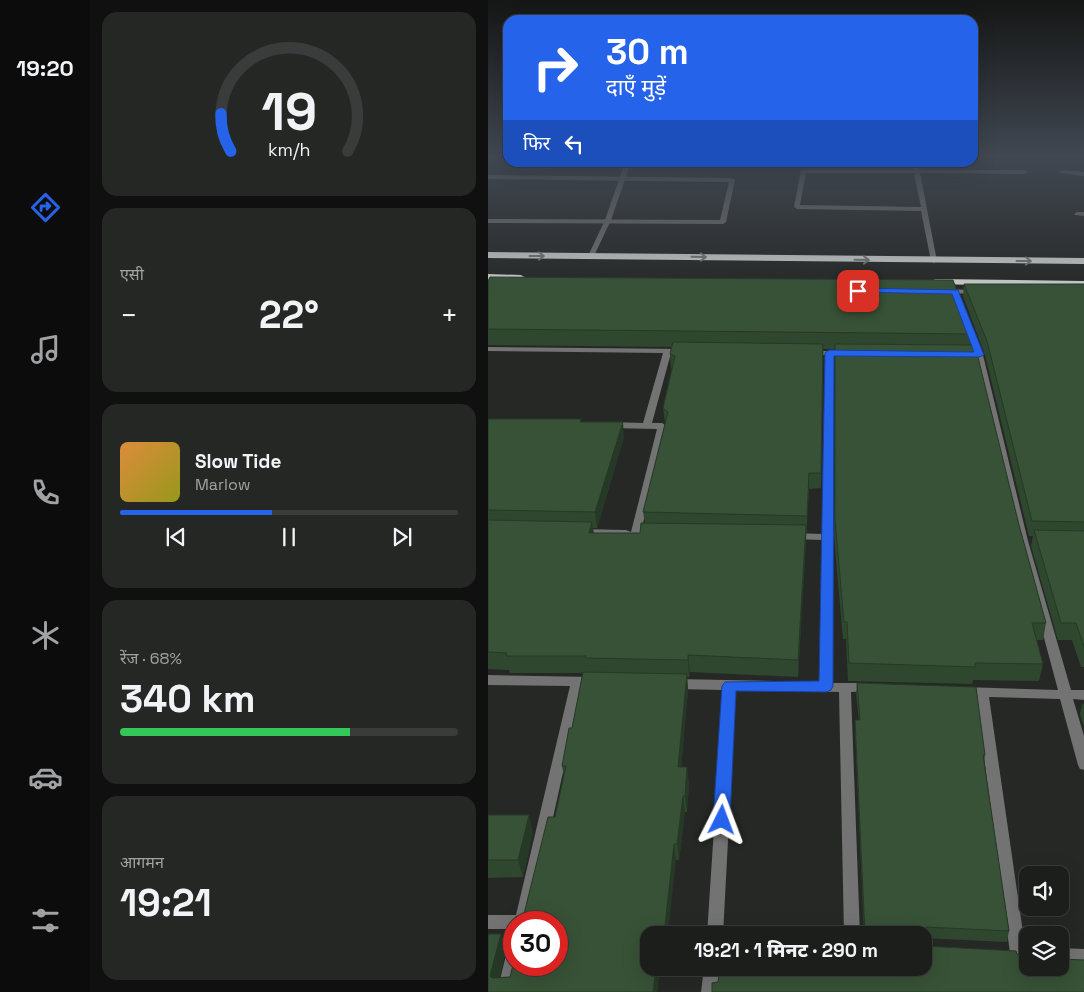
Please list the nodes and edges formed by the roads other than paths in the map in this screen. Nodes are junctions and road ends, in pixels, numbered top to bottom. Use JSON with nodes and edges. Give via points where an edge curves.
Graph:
{"nodes":[{"id":1,"x":615,"y":201,"type":"edge"},
{"id":2,"x":727,"y":201,"type":"edge"},
{"id":3,"x":798,"y":201,"type":"edge"},
{"id":4,"x":922,"y":201,"type":"edge"},
{"id":5,"x":924,"y":210,"type":"junction"},
{"id":6,"x":1077,"y":214,"type":"dead end"},
{"id":7,"x":1084,"y":214,"type":"edge"},
{"id":8,"x":488,"y":220,"type":"edge"},
{"id":9,"x":608,"y":220,"type":"junction"},
{"id":10,"x":488,"y":255,"type":"edge"},
{"id":11,"x":591,"y":256,"type":"junction"},
{"id":12,"x":934,"y":261,"type":"junction"},
{"id":13,"x":1084,"y":261,"type":"edge"},
{"id":14,"x":488,"y":277,"type":"edge"},
{"id":15,"x":533,"y":278,"type":"edge"},
{"id":16,"x":920,"y":282,"type":"edge"},
{"id":17,"x":1084,"y":284,"type":"edge"},
{"id":18,"x":935,"y":291,"type":"edge"},
{"id":19,"x":985,"y":292,"type":"edge"},
{"id":20,"x":966,"y":318,"type":"edge"},
{"id":21,"x":488,"y":349,"type":"edge"},
{"id":22,"x":668,"y":351,"type":"junction"},
{"id":23,"x":696,"y":351,"type":"edge"},
{"id":24,"x":801,"y":353,"type":"edge"},
{"id":25,"x":829,"y":353,"type":"junction"},
{"id":26,"x":857,"y":353,"type":"edge"},
{"id":27,"x":598,"y":424,"type":"edge"},
{"id":28,"x":647,"y":426,"type":"junction"},
{"id":29,"x":567,"y":532,"type":"edge"},
{"id":30,"x":780,"y":536,"type":"edge"},
{"id":31,"x":827,"y":537,"type":"junction"},
{"id":32,"x":488,"y":680,"type":"edge"},
{"id":33,"x":577,"y":682,"type":"junction"},
{"id":34,"x":606,"y":682,"type":"edge"},
{"id":35,"x":663,"y":684,"type":"edge"},
{"id":36,"x":730,"y":686,"type":"junction"},
{"id":37,"x":826,"y":686,"type":"junction"},
{"id":38,"x":845,"y":687,"type":"junction"},
{"id":39,"x":879,"y":688,"type":"edge"},
{"id":40,"x":954,"y":692,"type":"edge"},
{"id":41,"x":982,"y":693,"type":"junction"},
{"id":42,"x":1067,"y":695,"type":"junction"},
{"id":43,"x":1084,"y":695,"type":"edge"},
{"id":44,"x":1084,"y":765,"type":"edge"},
{"id":45,"x":525,"y":911,"type":"edge"},
{"id":46,"x":488,"y":922,"type":"edge"},
{"id":47,"x":503,"y":922,"type":"edge"},
{"id":48,"x":716,"y":926,"type":"edge"},
{"id":49,"x":852,"y":926,"type":"edge"},
{"id":50,"x":1019,"y":928,"type":"edge"},
{"id":51,"x":999,"y":952,"type":"edge"},
{"id":52,"x":1019,"y":953,"type":"edge"},
{"id":53,"x":1069,"y":956,"type":"edge"},
{"id":54,"x":1084,"y":957,"type":"edge"},
{"id":55,"x":509,"y":976,"type":"edge"},
{"id":56,"x":711,"y":976,"type":"edge"},
{"id":57,"x":506,"y":992,"type":"edge"},
{"id":58,"x":709,"y":992,"type":"edge"}],
"edges":[{"from":1,"to":9,"type":"street"},
{"from":2,"to":9,"type":"street","via":[[723,222]]},
{"from":3,"to":5,"type":"street","via":[[797,207]]},
{"from":4,"to":5,"type":"street"},
{"from":5,"to":12,"type":"street"},
{"from":6,"to":7,"type":"street"},
{"from":8,"to":9,"type":"street"},
{"from":9,"to":11,"type":"street"},
{"from":10,"to":11,"type":"highway","one_way":true},
{"from":11,"to":12,"type":"highway","one_way":true},
{"from":12,"to":13,"type":"highway","one_way":true},
{"from":14,"to":15,"type":"highway"},
{"from":16,"to":17,"type":"highway"},
{"from":18,"to":19,"type":"street","via":[[957,296]]},
{"from":20,"to":42,"type":"street"},
{"from":21,"to":22,"type":"street"},
{"from":22,"to":23,"type":"street"},
{"from":22,"to":28,"type":"street"},
{"from":24,"to":25,"type":"street"},
{"from":25,"to":26,"type":"street"},
{"from":25,"to":31,"type":"street"},
{"from":27,"to":28,"type":"street"},
{"from":28,"to":29,"type":"street","via":[[662,426],[641,533]]},
{"from":30,"to":31,"type":"street"},
{"from":31,"to":37,"type":"street"},
{"from":32,"to":33,"type":"street"},
{"from":33,"to":34,"type":"street"},
{"from":33,"to":45,"type":"street"},
{"from":35,"to":36,"type":"street"},
{"from":36,"to":37,"type":"street"},
{"from":36,"to":48,"type":"street"},
{"from":37,"to":38,"type":"street"},
{"from":38,"to":39,"type":"street"},
{"from":38,"to":49,"type":"street"},
{"from":40,"to":41,"type":"street"},
{"from":41,"to":42,"type":"street"},
{"from":41,"to":50,"type":"street"},
{"from":42,"to":43,"type":"street"},
{"from":42,"to":44,"type":"street"},
{"from":46,"to":47,"type":"street"},
{"from":51,"to":52,"type":"street"},
{"from":53,"to":54,"type":"street"},
{"from":55,"to":57,"type":"street"},
{"from":56,"to":58,"type":"street"}]}
